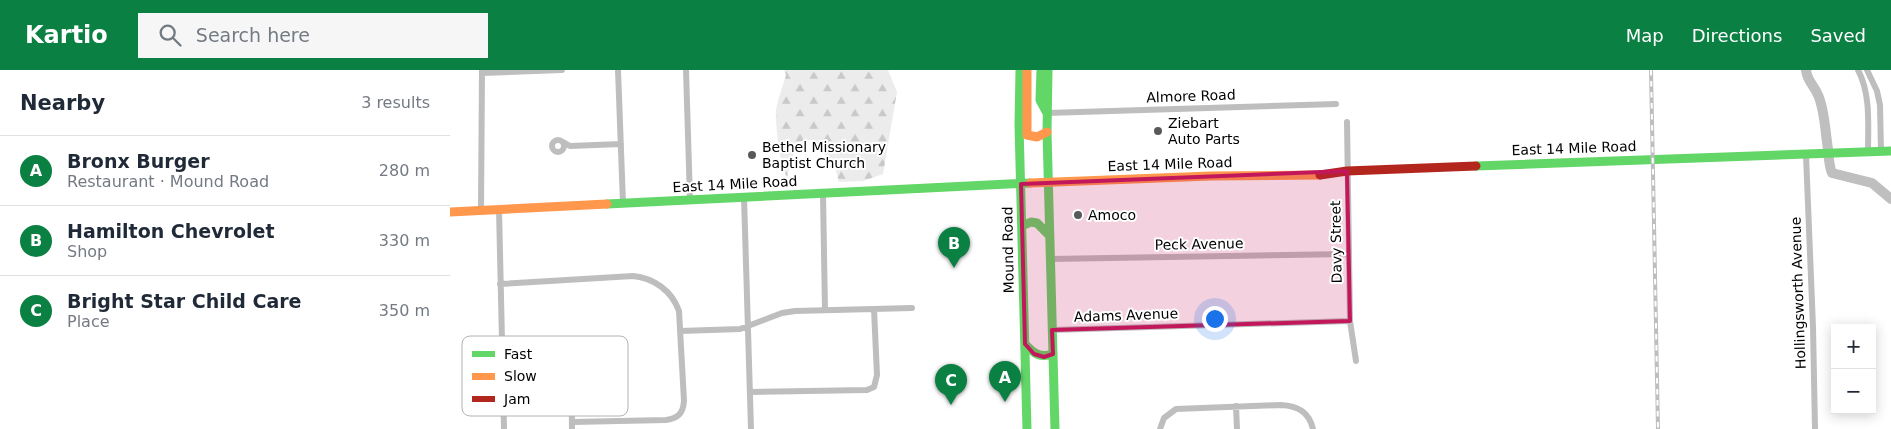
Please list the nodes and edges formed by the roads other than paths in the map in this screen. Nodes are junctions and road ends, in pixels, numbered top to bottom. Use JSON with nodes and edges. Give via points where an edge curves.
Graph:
{"nodes":[{"id":1,"x":562,"y":70,"type":"edge"},
{"id":2,"x":618,"y":70,"type":"edge"},
{"id":3,"x":686,"y":70,"type":"edge"},
{"id":4,"x":1020,"y":70,"type":"edge"},
{"id":5,"x":1027,"y":70,"type":"edge"},
{"id":6,"x":1041,"y":70,"type":"edge"},
{"id":7,"x":1048,"y":70,"type":"edge"},
{"id":8,"x":1858,"y":70,"type":"edge"},
{"id":9,"x":1867,"y":70,"type":"edge"},
{"id":10,"x":482,"y":71,"type":"edge"},
{"id":11,"x":1336,"y":104,"type":"dead end"},
{"id":12,"x":1047,"y":113,"type":"junction"},
{"id":13,"x":1347,"y":122,"type":"dead end"},
{"id":14,"x":1047,"y":132,"type":"junction"},
{"id":15,"x":563,"y":142,"type":"junction"},
{"id":16,"x":621,"y":144,"type":"junction"},
{"id":17,"x":570,"y":146,"type":"junction"},
{"id":18,"x":563,"y":150,"type":"junction"},
{"id":19,"x":1868,"y":152,"type":"junction"},
{"id":20,"x":1881,"y":152,"type":"junction"},
{"id":21,"x":1891,"y":152,"type":"edge"},
{"id":22,"x":1806,"y":155,"type":"junction"},
{"id":23,"x":1347,"y":171,"type":"junction"},
{"id":24,"x":1048,"y":182,"type":"junction"},
{"id":25,"x":1021,"y":184,"type":"junction"},
{"id":26,"x":823,"y":194,"type":"junction"},
{"id":27,"x":744,"y":197,"type":"junction"},
{"id":28,"x":690,"y":200,"type":"junction"},
{"id":29,"x":623,"y":203,"type":"junction"},
{"id":30,"x":498,"y":209,"type":"junction"},
{"id":31,"x":481,"y":210,"type":"junction"},
{"id":32,"x":450,"y":212,"type":"edge"},
{"id":33,"x":1022,"y":226,"type":"junction"},
{"id":34,"x":1049,"y":235,"type":"junction"},
{"id":35,"x":1348,"y":254,"type":"junction"},
{"id":36,"x":1050,"y":259,"type":"junction"},
{"id":37,"x":500,"y":284,"type":"junction"},
{"id":38,"x":912,"y":308,"type":"dead end"},
{"id":39,"x":825,"y":310,"type":"junction"},
{"id":40,"x":874,"y":310,"type":"junction"},
{"id":41,"x":1350,"y":321,"type":"junction"},
{"id":42,"x":748,"y":326,"type":"junction"},
{"id":43,"x":1052,"y":330,"type":"junction"},
{"id":44,"x":680,"y":331,"type":"junction"},
{"id":45,"x":501,"y":336,"type":"edge"},
{"id":46,"x":1025,"y":344,"type":"junction"},
{"id":47,"x":1053,"y":354,"type":"junction"},
{"id":48,"x":1356,"y":361,"type":"dead end"},
{"id":49,"x":750,"y":392,"type":"junction"},
{"id":50,"x":1236,"y":406,"type":"junction"},
{"id":51,"x":504,"y":416,"type":"edge"},
{"id":52,"x":572,"y":426,"type":"edge"},
{"id":53,"x":504,"y":429,"type":"edge"},
{"id":54,"x":751,"y":429,"type":"edge"},
{"id":55,"x":1027,"y":429,"type":"edge"},
{"id":56,"x":1055,"y":429,"type":"edge"},
{"id":57,"x":1160,"y":429,"type":"edge"},
{"id":58,"x":1237,"y":429,"type":"edge"},
{"id":59,"x":1312,"y":429,"type":"edge"},
{"id":60,"x":1815,"y":429,"type":"edge"}],
"edges":[{"from":1,"to":10,"type":"street"},
{"from":2,"to":16,"type":"street"},
{"from":3,"to":28,"type":"street"},
{"from":4,"to":25,"type":"main road","name":"Mound Road"},
{"from":5,"to":14,"type":"main road","via":[[1028,135],[1041,137]]},
{"from":6,"to":12,"type":"main road","via":[[1040,100]]},
{"from":7,"to":12,"type":"main road"},
{"from":8,"to":19,"type":"street","via":[[1866,94]]},
{"from":9,"to":20,"type":"street","via":[[1880,105]]},
{"from":10,"to":31,"type":"street"},
{"from":11,"to":12,"type":"street","name":"Almore Road"},
{"from":12,"to":14,"type":"main road"},
{"from":13,"to":23,"type":"street","name":"Davy Street"},
{"from":14,"to":24,"type":"main road"},
{"from":15,"to":17,"type":"street"},
{"from":15,"to":18,"type":"street"},
{"from":15,"to":18,"type":"street","via":[[556,141],[552,146],[556,152]]},
{"from":16,"to":17,"type":"street"},
{"from":16,"to":29,"type":"street"},
{"from":17,"to":18,"type":"street"},
{"from":19,"to":20,"type":"main road","name":"East 14 Mile Road"},
{"from":19,"to":22,"type":"main road","name":"East 14 Mile Road"},
{"from":20,"to":21,"type":"main road","name":"East 14 Mile Road"},
{"from":22,"to":23,"type":"main road","name":"East 14 Mile Road"},
{"from":22,"to":60,"type":"street","name":"Hollingsworth Avenue"},
{"from":23,"to":24,"type":"main road","name":"East 14 Mile Road","via":[[1324,175]]},
{"from":23,"to":35,"type":"street","name":"Davy Street"},
{"from":24,"to":25,"type":"main road","name":"East 14 Mile Road"},
{"from":24,"to":34,"type":"main road"},
{"from":25,"to":26,"type":"main road","name":"East 14 Mile Road"},
{"from":25,"to":33,"type":"main road","name":"Mound Road"},
{"from":26,"to":27,"type":"main road","name":"East 14 Mile Road"},
{"from":26,"to":39,"type":"street"},
{"from":27,"to":28,"type":"main road","name":"East 14 Mile Road"},
{"from":27,"to":42,"type":"street"},
{"from":28,"to":29,"type":"main road","name":"East 14 Mile Road"},
{"from":29,"to":30,"type":"main road","name":"East 14 Mile Road"},
{"from":30,"to":31,"type":"main road","name":"East 14 Mile Road"},
{"from":30,"to":37,"type":"street"},
{"from":31,"to":32,"type":"main road","name":"East 14 Mile Road"},
{"from":33,"to":34,"type":"main road","via":[[1035,221],[1042,224]]},
{"from":33,"to":46,"type":"main road","name":"Mound Road"},
{"from":34,"to":36,"type":"main road"},
{"from":35,"to":36,"type":"street","name":"Peck Avenue"},
{"from":35,"to":41,"type":"street","name":"Davy Street"},
{"from":36,"to":43,"type":"main road"},
{"from":37,"to":44,"type":"street","via":[[624,276],[645,278],[659,285],[676,302]]},
{"from":37,"to":45,"type":"street"},
{"from":38,"to":40,"type":"street"},
{"from":39,"to":40,"type":"street"},
{"from":39,"to":42,"type":"street","via":[[782,313]]},
{"from":40,"to":49,"type":"street","via":[[877,375],[874,388]]},
{"from":41,"to":43,"type":"street","name":"Adams Avenue"},
{"from":41,"to":48,"type":"street","name":"Davy Street"},
{"from":42,"to":44,"type":"street"},
{"from":42,"to":49,"type":"street"},
{"from":43,"to":47,"type":"main road"},
{"from":44,"to":52,"type":"street","via":[[684,401],[680,415],[666,420]]},
{"from":46,"to":47,"type":"main road","via":[[1037,356]]},
{"from":46,"to":55,"type":"main road","name":"Mound Road"},
{"from":47,"to":56,"type":"main road"},
{"from":49,"to":54,"type":"street"},
{"from":50,"to":57,"type":"street","via":[[1176,409],[1164,418]]},
{"from":50,"to":58,"type":"street"},
{"from":50,"to":59,"type":"street","via":[[1298,407],[1310,420]]},
{"from":51,"to":53,"type":"street"}]}
